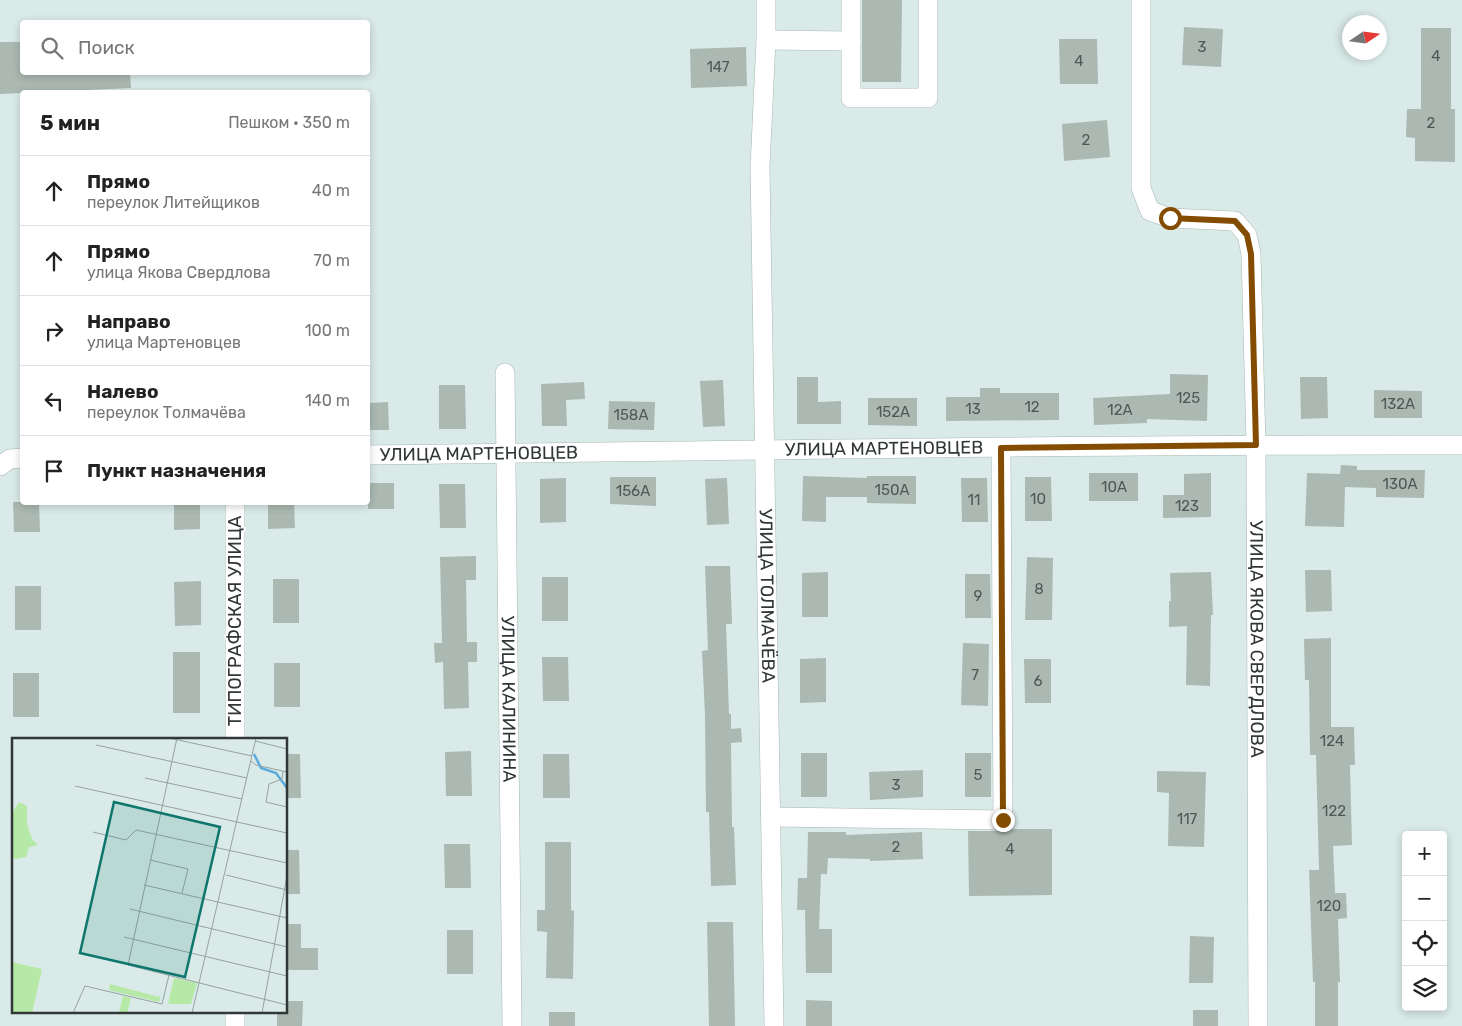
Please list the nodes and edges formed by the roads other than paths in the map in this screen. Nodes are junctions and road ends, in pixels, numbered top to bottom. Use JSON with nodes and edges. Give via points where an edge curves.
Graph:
{"nodes":[{"id":1,"x":766,"y":0,"type":"edge"},
{"id":2,"x":851,"y":0,"type":"edge"},
{"id":3,"x":928,"y":0,"type":"edge"},
{"id":4,"x":1141,"y":0,"type":"edge"},
{"id":5,"x":766,"y":40,"type":"junction"},
{"id":6,"x":851,"y":41,"type":"junction"},
{"id":7,"x":506,"y":373,"type":"dead end"},
{"id":8,"x":1256,"y":445,"type":"junction"},
{"id":9,"x":1462,"y":445,"type":"edge"},
{"id":10,"x":1001,"y":448,"type":"junction"},
{"id":11,"x":764,"y":449,"type":"junction"},
{"id":12,"x":506,"y":454,"type":"junction"},
{"id":13,"x":370,"y":455,"type":"edge"},
{"id":14,"x":20,"y":458,"type":"edge"},
{"id":15,"x":0,"y":466,"type":"edge"},
{"id":16,"x":235,"y":505,"type":"edge"},
{"id":17,"x":235,"y":738,"type":"edge"},
{"id":18,"x":770,"y":817,"type":"junction"},
{"id":19,"x":512,"y":1026,"type":"edge"},
{"id":20,"x":774,"y":1026,"type":"edge"},
{"id":21,"x":1258,"y":1026,"type":"edge"}],
"edges":[{"from":1,"to":5,"type":"street","name":"УЛИЦА ТОЛМАЧЁВА"},
{"from":2,"to":6,"type":"street"},
{"from":3,"to":6,"type":"street","via":[[928,98],[851,98]]},
{"from":4,"to":8,"type":"street","name":"УЛИЦА ЯКОВА СВЕРДЛОВА","via":[[1141,188],[1150,210],[1170,218],[1235,221],[1247,235],[1251,254]]},
{"from":5,"to":6,"type":"street"},
{"from":5,"to":11,"type":"street","name":"УЛИЦА ТОЛМАЧЁВА","via":[[760,167]]},
{"from":7,"to":12,"type":"street","name":"УЛИЦА КАЛИНИНА"},
{"from":8,"to":9,"type":"street","name":"УЛИЦА МАРТЕНОВЦЕВ"},
{"from":8,"to":10,"type":"street","name":"УЛИЦА МАРТЕНОВЦЕВ"},
{"from":8,"to":21,"type":"street","name":"УЛИЦА ЯКОВА СВЕРДЛОВА"},
{"from":10,"to":11,"type":"street","name":"УЛИЦА МАРТЕНОВЦЕВ"},
{"from":10,"to":18,"type":"street","via":[[1003,820]]},
{"from":11,"to":12,"type":"street","name":"УЛИЦА МАРТЕНОВЦЕВ"},
{"from":11,"to":18,"type":"street","name":"УЛИЦА ТОЛМАЧЁВА"},
{"from":12,"to":13,"type":"street","name":"УЛИЦА МАРТЕНОВЦЕВ"},
{"from":12,"to":19,"type":"street","name":"УЛИЦА КАЛИНИНА"},
{"from":14,"to":15,"type":"street","via":[[10,458]]},
{"from":16,"to":17,"type":"street","name":"ТИПОГРАФСКАЯ УЛИЦА"},
{"from":18,"to":20,"type":"street","name":"УЛИЦА ТОЛМАЧЁВА"}]}
